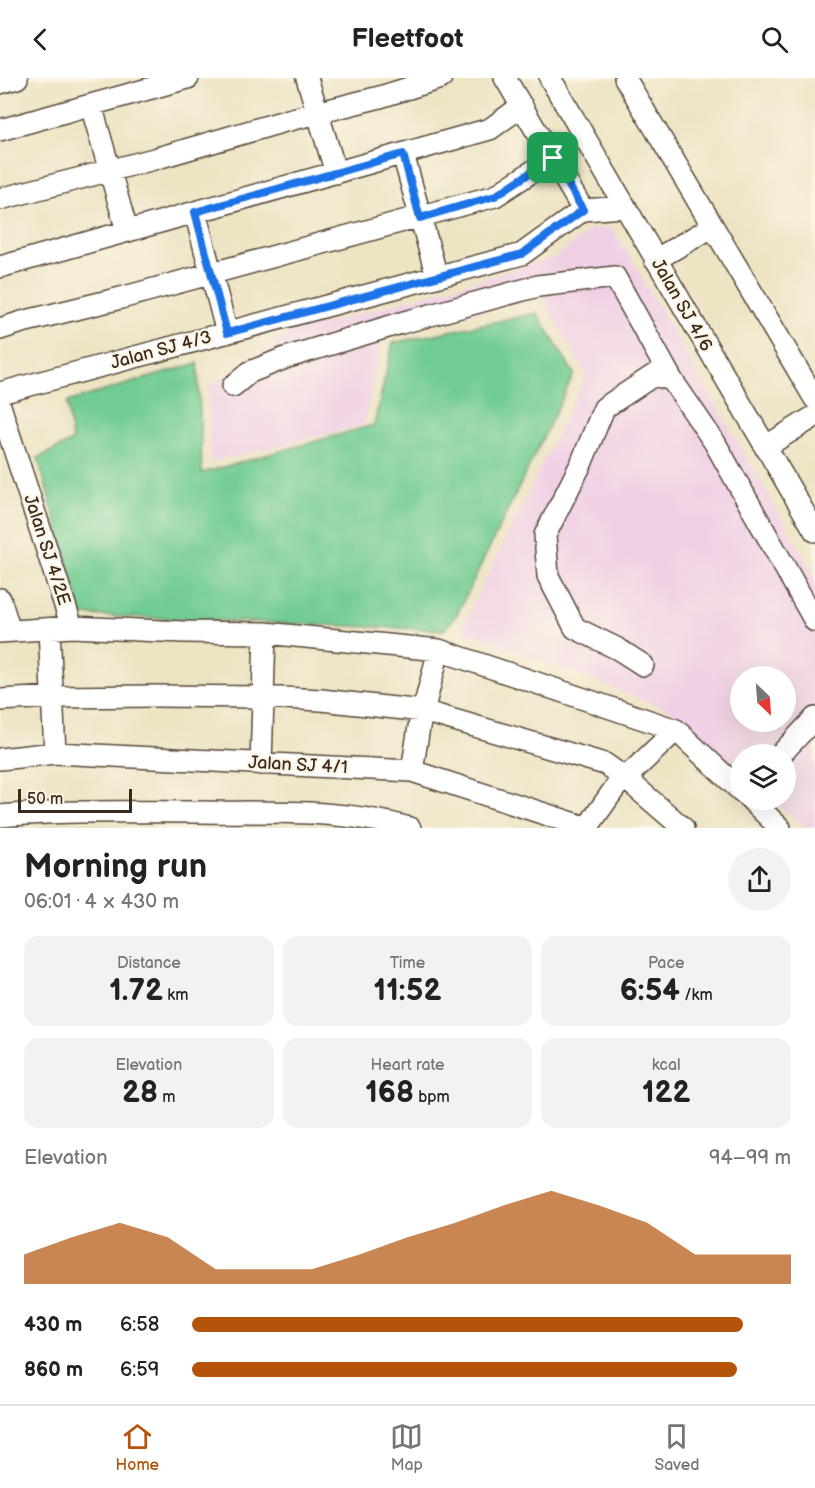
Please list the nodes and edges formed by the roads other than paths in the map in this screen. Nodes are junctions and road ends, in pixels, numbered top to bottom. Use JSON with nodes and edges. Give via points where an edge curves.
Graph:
{"nodes":[{"id":1,"x":17,"y":78,"type":"edge"},
{"id":2,"x":188,"y":78,"type":"edge"},
{"id":3,"x":307,"y":78,"type":"edge"},
{"id":4,"x":441,"y":78,"type":"edge"},
{"id":5,"x":505,"y":78,"type":"edge"},
{"id":6,"x":550,"y":78,"type":"edge"},
{"id":7,"x":625,"y":78,"type":"edge"},
{"id":8,"x":0,"y":83,"type":"edge"},
{"id":9,"x":91,"y":105,"type":"junction"},
{"id":10,"x":522,"y":106,"type":"junction"},
{"id":11,"x":317,"y":113,"type":"junction"},
{"id":12,"x":0,"y":130,"type":"edge"},
{"id":13,"x":403,"y":154,"type":"junction"},
{"id":14,"x":553,"y":158,"type":"junction"},
{"id":15,"x":110,"y":171,"type":"junction"},
{"id":16,"x":336,"y":172,"type":"junction"},
{"id":17,"x":0,"y":199,"type":"edge"},
{"id":18,"x":624,"y":207,"type":"junction"},
{"id":19,"x":583,"y":210,"type":"junction"},
{"id":20,"x":195,"y":212,"type":"junction"},
{"id":21,"x":420,"y":218,"type":"junction"},
{"id":22,"x":712,"y":227,"type":"junction"},
{"id":23,"x":127,"y":231,"type":"junction"},
{"id":24,"x":655,"y":260,"type":"junction"},
{"id":25,"x":0,"y":267,"type":"edge"},
{"id":26,"x":211,"y":273,"type":"junction"},
{"id":27,"x":437,"y":277,"type":"junction"},
{"id":28,"x":0,"y":329,"type":"edge"},
{"id":29,"x":227,"y":333,"type":"junction"},
{"id":30,"x":672,"y":380,"type":"junction"},
{"id":31,"x":233,"y":386,"type":"dead end"},
{"id":32,"x":0,"y":393,"type":"edge"},
{"id":33,"x":815,"y":399,"type":"edge"},
{"id":34,"x":0,"y":406,"type":"edge"},
{"id":35,"x":815,"y":416,"type":"edge"},
{"id":36,"x":6,"y":444,"type":"edge"},
{"id":37,"x":765,"y":447,"type":"junction"},
{"id":38,"x":815,"y":531,"type":"edge"},
{"id":39,"x":0,"y":599,"type":"edge"},
{"id":40,"x":815,"y":621,"type":"edge"},
{"id":41,"x":72,"y":627,"type":"junction"},
{"id":42,"x":49,"y":629,"type":"junction"},
{"id":43,"x":5,"y":632,"type":"edge"},
{"id":44,"x":265,"y":633,"type":"junction"},
{"id":45,"x":439,"y":650,"type":"junction"},
{"id":46,"x":643,"y":665,"type":"dead end"},
{"id":47,"x":52,"y":697,"type":"junction"},
{"id":48,"x":263,"y":697,"type":"junction"},
{"id":49,"x":0,"y":700,"type":"edge"},
{"id":50,"x":423,"y":711,"type":"junction"},
{"id":51,"x":815,"y":718,"type":"edge"},
{"id":52,"x":676,"y":730,"type":"junction"},
{"id":53,"x":790,"y":744,"type":"edge"},
{"id":54,"x":55,"y":753,"type":"junction"},
{"id":55,"x":0,"y":759,"type":"edge"},
{"id":56,"x":261,"y":764,"type":"junction"},
{"id":57,"x":412,"y":771,"type":"junction"},
{"id":58,"x":625,"y":778,"type":"junction"},
{"id":59,"x":730,"y":780,"type":"edge"},
{"id":60,"x":761,"y":810,"type":"edge"},
{"id":61,"x":0,"y":816,"type":"edge"},
{"id":62,"x":272,"y":820,"type":"edge"},
{"id":63,"x":410,"y":828,"type":"edge"},
{"id":64,"x":587,"y":828,"type":"edge"},
{"id":65,"x":683,"y":828,"type":"edge"},
{"id":66,"x":780,"y":828,"type":"edge"}],
"edges":[{"from":1,"to":8,"type":"street"},
{"from":2,"to":9,"type":"street"},
{"from":3,"to":11,"type":"street"},
{"from":4,"to":11,"type":"street"},
{"from":5,"to":10,"type":"street"},
{"from":6,"to":18,"type":"street","name":"Jalan SJ 4/6"},
{"from":7,"to":22,"type":"street"},
{"from":9,"to":12,"type":"street"},
{"from":9,"to":15,"type":"street"},
{"from":10,"to":13,"type":"street","via":[[490,129]]},
{"from":10,"to":14,"type":"street"},
{"from":11,"to":15,"type":"street"},
{"from":11,"to":16,"type":"street"},
{"from":13,"to":16,"type":"street"},
{"from":13,"to":21,"type":"street"},
{"from":14,"to":19,"type":"street"},
{"from":14,"to":21,"type":"street","via":[[495,196]]},
{"from":15,"to":17,"type":"street"},
{"from":15,"to":23,"type":"street"},
{"from":16,"to":20,"type":"street"},
{"from":18,"to":19,"type":"street"},
{"from":18,"to":24,"type":"street","name":"Jalan SJ 4/6"},
{"from":19,"to":27,"type":"street","name":"Jalan SJ 4/3","via":[[522,254]]},
{"from":20,"to":23,"type":"street"},
{"from":20,"to":26,"type":"street"},
{"from":21,"to":26,"type":"street"},
{"from":21,"to":27,"type":"street"},
{"from":22,"to":24,"type":"street"},
{"from":22,"to":33,"type":"street"},
{"from":23,"to":25,"type":"street"},
{"from":24,"to":37,"type":"street","name":"Jalan SJ 4/6"},
{"from":26,"to":28,"type":"street"},
{"from":26,"to":29,"type":"street"},
{"from":27,"to":29,"type":"street","name":"Jalan SJ 4/3"},
{"from":29,"to":32,"type":"street","name":"Jalan SJ 4/3"},
{"from":30,"to":31,"type":"street","via":[[615,278],[538,286],[401,323],[285,358],[250,372]]},
{"from":30,"to":40,"type":"street","via":[[715,443]]},
{"from":30,"to":46,"type":"street","via":[[654,375],[604,408],[545,535],[548,576],[575,628]]},
{"from":34,"to":36,"type":"street","name":"Jalan SJ 4/2E"},
{"from":35,"to":37,"type":"street"},
{"from":36,"to":41,"type":"street","name":"Jalan SJ 4/2E"},
{"from":37,"to":38,"type":"street","name":"Jalan SJ 4/6"},
{"from":39,"to":43,"type":"street"},
{"from":41,"to":42,"type":"street"},
{"from":41,"to":44,"type":"street"},
{"from":42,"to":43,"type":"street"},
{"from":42,"to":47,"type":"street"},
{"from":44,"to":45,"type":"street"},
{"from":44,"to":48,"type":"street"},
{"from":45,"to":50,"type":"street"},
{"from":45,"to":52,"type":"street"},
{"from":47,"to":48,"type":"street"},
{"from":47,"to":49,"type":"street"},
{"from":47,"to":54,"type":"street"},
{"from":48,"to":50,"type":"street"},
{"from":48,"to":56,"type":"street"},
{"from":50,"to":57,"type":"street"},
{"from":50,"to":58,"type":"street","via":[[605,764]]},
{"from":51,"to":53,"type":"street"},
{"from":52,"to":58,"type":"street"},
{"from":52,"to":59,"type":"street"},
{"from":54,"to":55,"type":"street","name":"Jalan SJ 4/1"},
{"from":54,"to":56,"type":"street","name":"Jalan SJ 4/1"},
{"from":56,"to":57,"type":"street","name":"Jalan SJ 4/1"},
{"from":57,"to":64,"type":"street","name":"Jalan SJ 4/1"},
{"from":58,"to":64,"type":"street"},
{"from":58,"to":65,"type":"street"},
{"from":60,"to":66,"type":"street"},
{"from":61,"to":62,"type":"street","via":[[117,812]]},
{"from":62,"to":63,"type":"street","via":[[326,814],[382,820]]}]}
